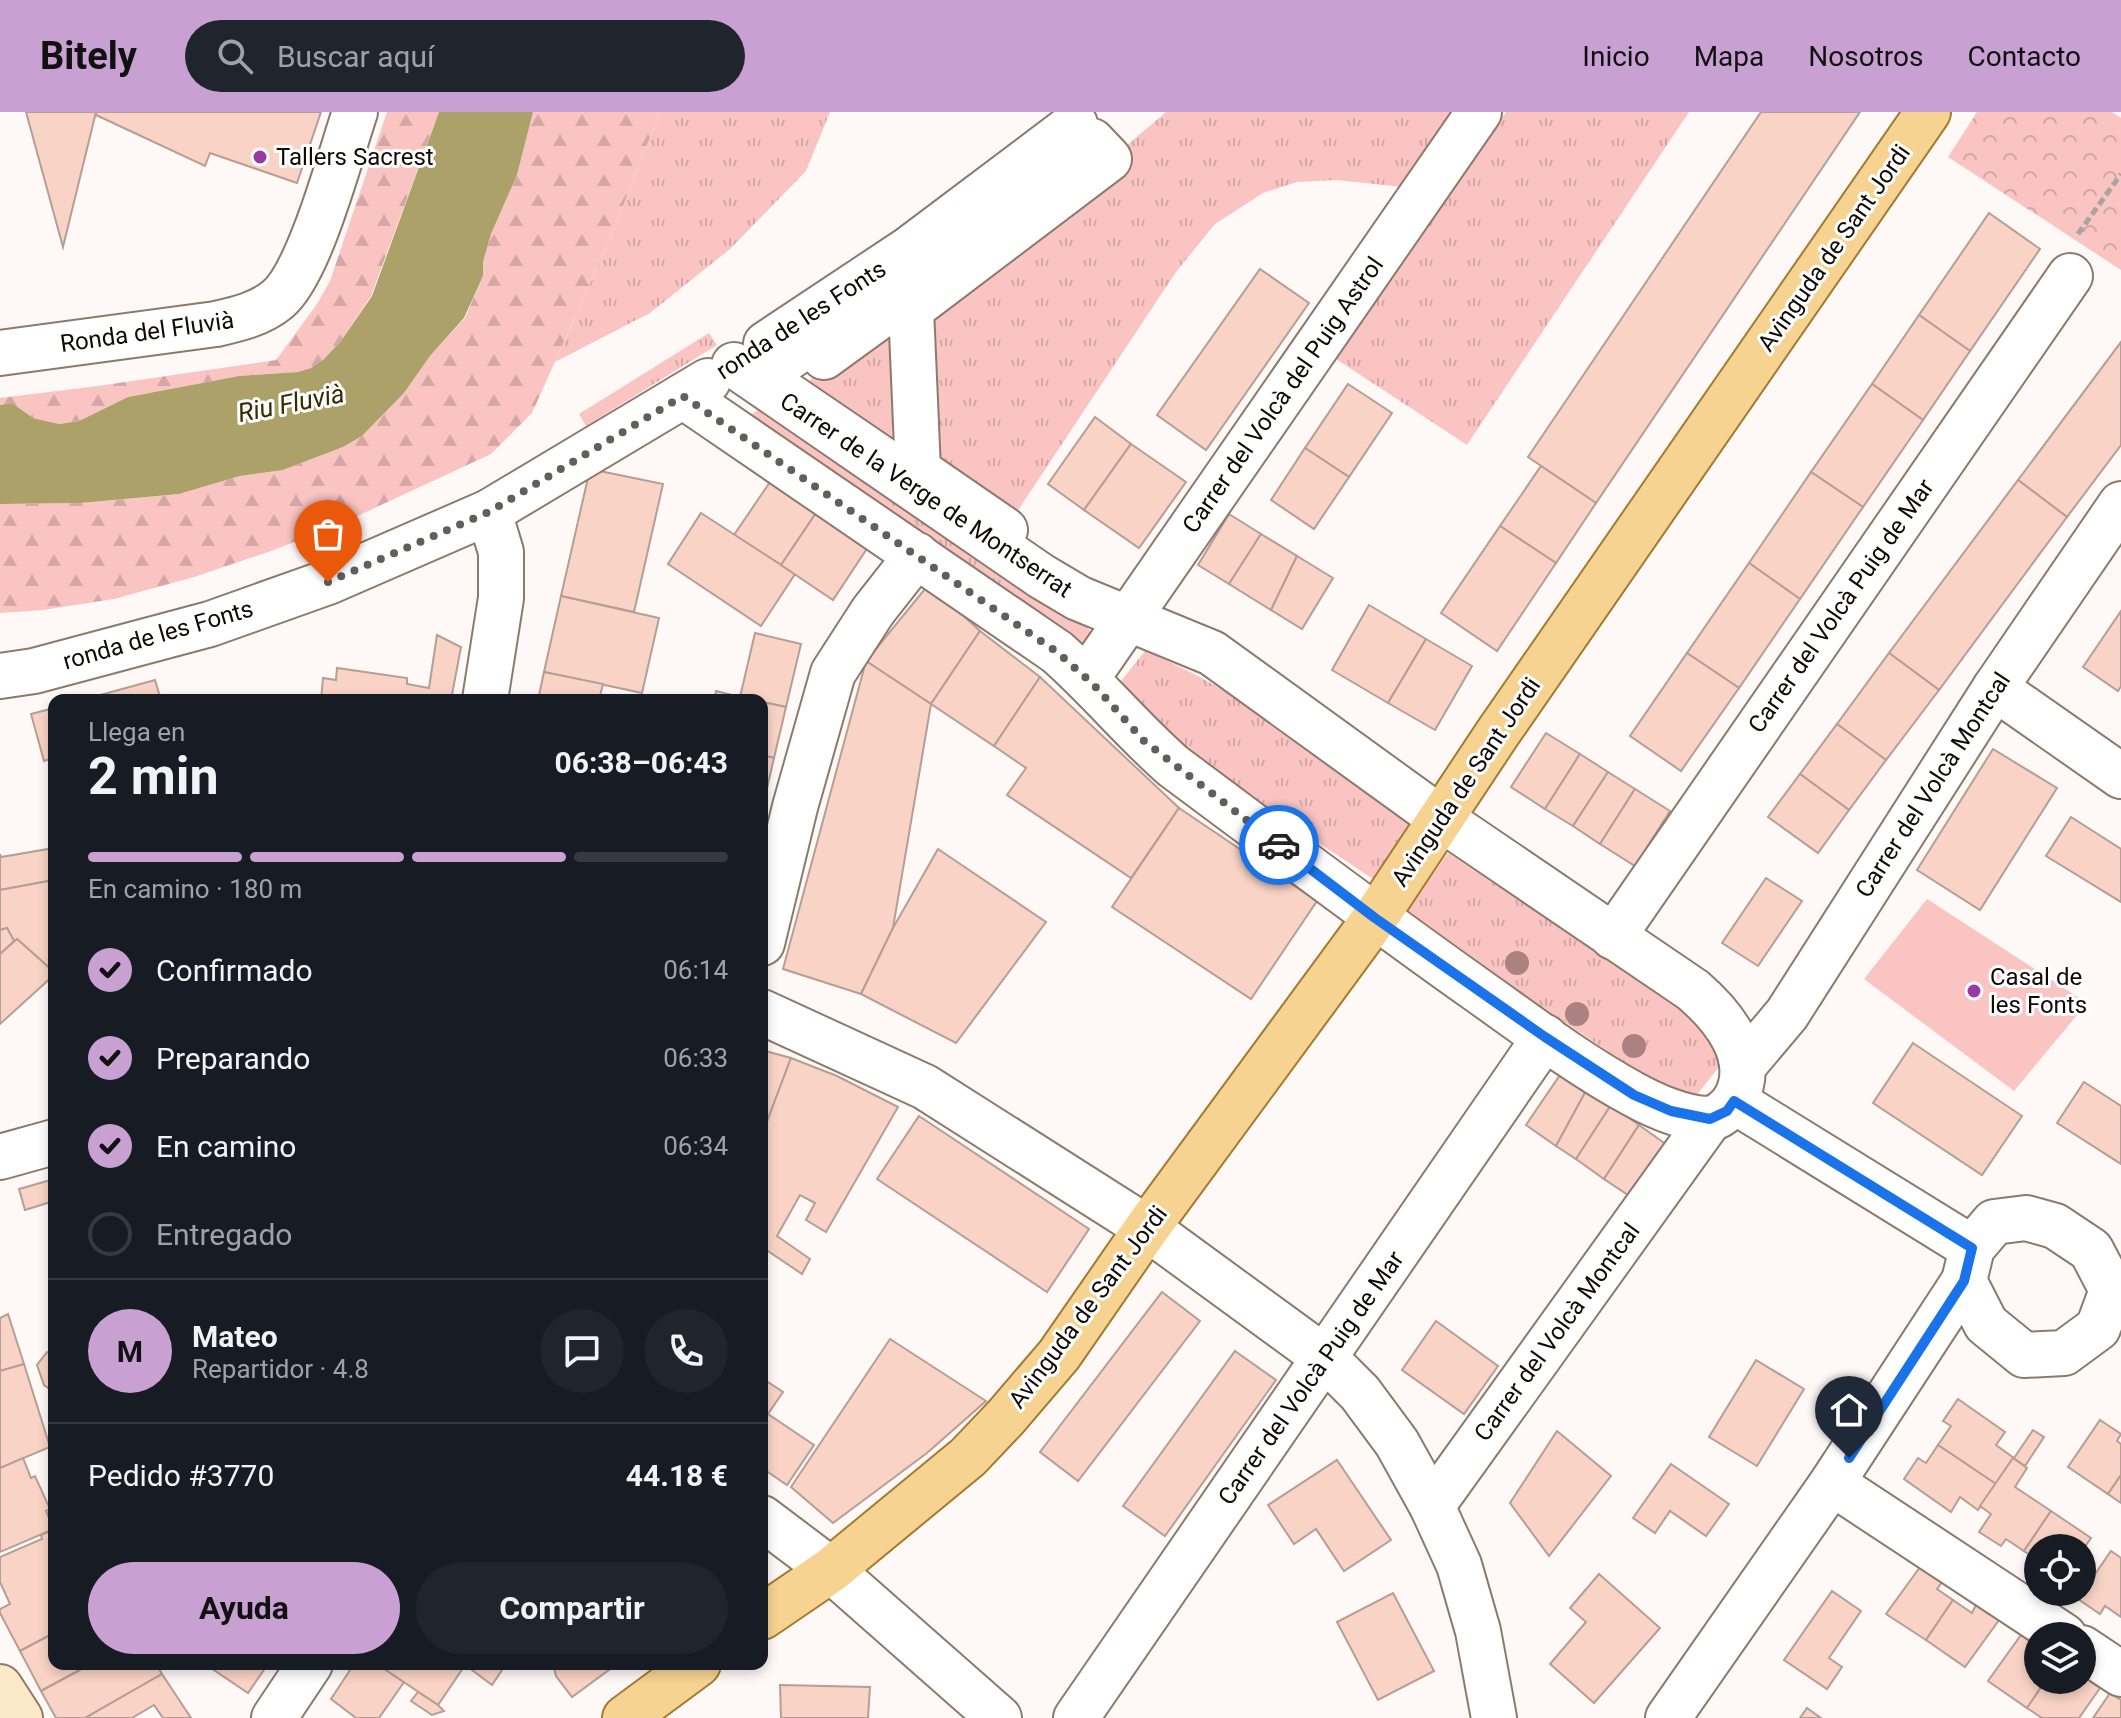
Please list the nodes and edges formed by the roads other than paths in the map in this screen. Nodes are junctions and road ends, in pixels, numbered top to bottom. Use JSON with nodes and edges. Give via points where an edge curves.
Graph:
{"nodes":[{"id":1,"x":355,"y":112,"type":"edge"},
{"id":2,"x":1089,"y":112,"type":"edge"},
{"id":3,"x":1479,"y":112,"type":"edge"},
{"id":4,"x":1928,"y":112,"type":"edge"},
{"id":5,"x":2070,"y":276,"type":"road end"},
{"id":6,"x":0,"y":353,"type":"edge"},
{"id":7,"x":734,"y":365,"type":"junction"},
{"id":8,"x":683,"y":396,"type":"junction"},
{"id":9,"x":2121,"y":504,"type":"edge"},
{"id":10,"x":489,"y":512,"type":"junction"},
{"id":11,"x":1005,"y":530,"type":"joint"},
{"id":12,"x":917,"y":555,"type":"junction"},
{"id":13,"x":1129,"y":618,"type":"junction"},
{"id":14,"x":0,"y":676,"type":"edge"},
{"id":15,"x":1087,"y":678,"type":"junction"},
{"id":16,"x":1995,"y":688,"type":"junction"},
{"id":17,"x":486,"y":694,"type":"edge"},
{"id":18,"x":2121,"y":776,"type":"edge"},
{"id":19,"x":1440,"y":818,"type":"junction"},
{"id":20,"x":768,"y":918,"type":"edge"},
{"id":21,"x":1375,"y":918,"type":"junction"},
{"id":22,"x":1613,"y":937,"type":"junction"},
{"id":23,"x":768,"y":1015,"type":"edge"},
{"id":24,"x":1545,"y":1037,"type":"junction"},
{"id":25,"x":1729,"y":1095,"type":"junction"},
{"id":26,"x":48,"y":1144,"type":"edge"},
{"id":27,"x":0,"y":1157,"type":"edge"},
{"id":28,"x":1147,"y":1228,"type":"junction"},
{"id":29,"x":1968,"y":1265,"type":"junction"},
{"id":30,"x":2113,"y":1311,"type":"edge"},
{"id":31,"x":1325,"y":1358,"type":"junction"},
{"id":32,"x":1832,"y":1483,"type":"junction"},
{"id":33,"x":1432,"y":1506,"type":"junction"},
{"id":34,"x":768,"y":1523,"type":"edge"},
{"id":35,"x":831,"y":1570,"type":"junction"},
{"id":36,"x":768,"y":1613,"type":"edge"},
{"id":37,"x":2043,"y":1622,"type":"edge"},
{"id":38,"x":2096,"y":1657,"type":"edge"},
{"id":39,"x":306,"y":1670,"type":"edge"},
{"id":40,"x":690,"y":1670,"type":"edge"},
{"id":41,"x":2121,"y":1674,"type":"edge"},
{"id":42,"x":0,"y":1687,"type":"edge"},
{"id":43,"x":20,"y":1718,"type":"edge"},
{"id":44,"x":274,"y":1718,"type":"edge"},
{"id":45,"x":625,"y":1718,"type":"edge"},
{"id":46,"x":999,"y":1718,"type":"edge"},
{"id":47,"x":1076,"y":1718,"type":"edge"},
{"id":48,"x":1494,"y":1718,"type":"edge"},
{"id":49,"x":1668,"y":1718,"type":"edge"}],
"edges":[{"from":1,"to":6,"type":"street","name":"Ronda del Fluvià","via":[[303,265],[277,301],[216,324]]},
{"from":2,"to":7,"type":"street","name":"ronda de les Fonts","via":[[909,249]]},
{"from":3,"to":13,"type":"street","name":"Carrer del Volcà del Puig Astrol"},
{"from":4,"to":19,"type":"main road","name":"Avinguda de Sant Jordi"},
{"from":5,"to":22,"type":"street","name":"Carrer del Volcà Puig de Mar"},
{"from":7,"to":8,"type":"street","name":"ronda de les Fonts"},
{"from":7,"to":13,"type":"street","name":"Carrer de la Verge de Montserrat","via":[[1041,576]]},
{"from":8,"to":10,"type":"street","name":"ronda de les Fonts"},
{"from":8,"to":12,"type":"street"},
{"from":9,"to":16,"type":"street","name":"Carrer del Volcà Montcal"},
{"from":10,"to":14,"type":"street","name":"ronda de les Fonts","via":[[328,582],[210,624]]},
{"from":10,"to":17,"type":"street","via":[[501,552],[501,598]]},
{"from":11,"to":11,"type":"street","via":[[998,538],[782,391],[776,378],[780,363],[812,342],[824,357],[1059,186],[1055,174],[1092,141],[1109,159],[911,309],[918,470]]},
{"from":12,"to":15,"type":"street"},
{"from":12,"to":20,"type":"street","via":[[833,673]]},
{"from":13,"to":15,"type":"street","name":"Carrer del Volcà del Puig Astrol"},
{"from":13,"to":19,"type":"street","name":"Carrer de la Verge de Montserrat","via":[[1212,653]]},
{"from":15,"to":21,"type":"street","via":[[1173,766]]},
{"from":16,"to":18,"type":"street"},
{"from":16,"to":25,"type":"street","name":"Carrer del Volcà Montcal","via":[[1787,1014]]},
{"from":19,"to":21,"type":"main road","name":"Avinguda de Sant Jordi"},
{"from":19,"to":22,"type":"street","name":"Carrer de la Verge de Montserrat"},
{"from":21,"to":24,"type":"street"},
{"from":21,"to":28,"type":"main road","name":"Avinguda de Sant Jordi"},
{"from":22,"to":25,"type":"street","name":"Carrer de la Verge de Montserrat","via":[[1693,990],[1726,1024]]},
{"from":23,"to":28,"type":"street","via":[[925,1087]]},
{"from":24,"to":25,"type":"street","via":[[1634,1095],[1671,1111]]},
{"from":24,"to":31,"type":"street","name":"Carrer del Volcà Puig de Mar"},
{"from":25,"to":29,"type":"street"},
{"from":25,"to":33,"type":"street","name":"Carrer del Volcà Montcal"},
{"from":26,"to":27,"type":"street"},
{"from":28,"to":31,"type":"street"},
{"from":28,"to":35,"type":"main road","name":"Avinguda de Sant Jordi","via":[[1059,1355],[1006,1417],[968,1457]]},
{"from":29,"to":30,"type":"street","via":[[1986,1324],[2024,1355],[2064,1353]]},
{"from":29,"to":30,"type":"street","via":[[1994,1222],[2026,1218],[2055,1226],[2091,1250]]},
{"from":29,"to":32,"type":"street"},
{"from":31,"to":33,"type":"street","via":[[1360,1393],[1397,1443]]},
{"from":31,"to":47,"type":"street","name":"Carrer del Volcà Puig de Mar"},
{"from":32,"to":37,"type":"street"},
{"from":32,"to":49,"type":"street"},
{"from":33,"to":48,"type":"street","via":[[1459,1565],[1484,1656]]},
{"from":34,"to":35,"type":"street"},
{"from":35,"to":36,"type":"main road","name":"Avinguda de Sant Jordi"},
{"from":35,"to":46,"type":"street"},
{"from":38,"to":41,"type":"street"},
{"from":39,"to":44,"type":"street"},
{"from":40,"to":45,"type":"main road"},
{"from":42,"to":43,"type":"main road"}]}
